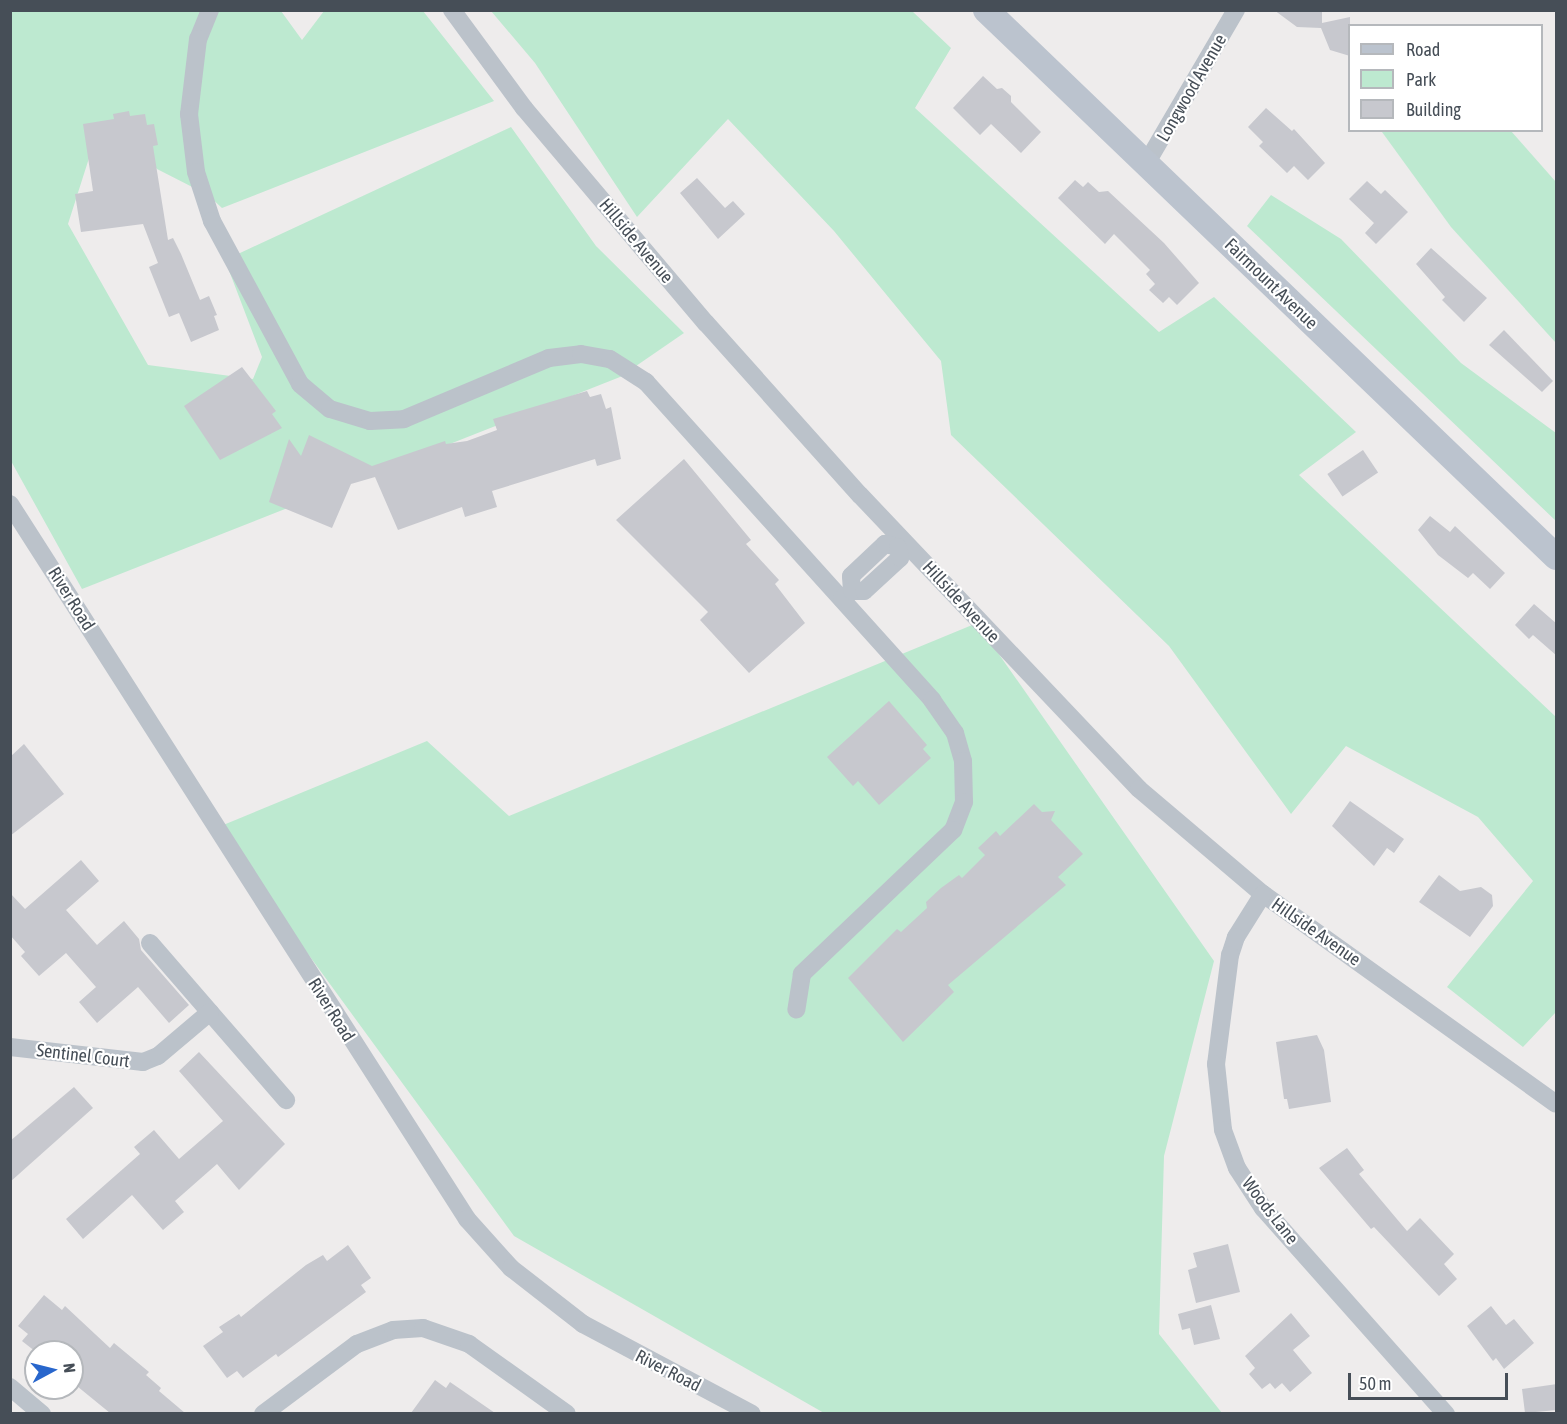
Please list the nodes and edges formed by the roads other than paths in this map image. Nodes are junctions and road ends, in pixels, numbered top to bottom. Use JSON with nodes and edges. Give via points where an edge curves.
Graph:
{"nodes":[{"id":1,"x":210,"y":10,"type":"edge"},
{"id":2,"x":452,"y":10,"type":"edge"},
{"id":3,"x":986,"y":10,"type":"edge"},
{"id":4,"x":1236,"y":10,"type":"edge"},
{"id":5,"x":1146,"y":164,"type":"junction"},
{"id":6,"x":10,"y":504,"type":"edge"},
{"id":7,"x":901,"y":544,"type":"junction"},
{"id":8,"x":1557,"y":557,"type":"edge"},
{"id":9,"x":847,"y":595,"type":"junction"},
{"id":10,"x":1263,"y":894,"type":"junction"},
{"id":11,"x":150,"y":943,"type":"dead end"},
{"id":12,"x":796,"y":1010,"type":"dead end"},
{"id":13,"x":210,"y":1012,"type":"junction"},
{"id":14,"x":10,"y":1047,"type":"edge"},
{"id":15,"x":286,"y":1100,"type":"dead end"},
{"id":16,"x":1557,"y":1104,"type":"edge"},
{"id":17,"x":10,"y":1387,"type":"edge"},
{"id":18,"x":42,"y":1413,"type":"edge"},
{"id":19,"x":263,"y":1413,"type":"edge"},
{"id":20,"x":567,"y":1413,"type":"edge"},
{"id":21,"x":752,"y":1413,"type":"edge"},
{"id":22,"x":1446,"y":1413,"type":"edge"}],
"edges":[{"from":1,"to":9,"type":"street","via":[[198,39],[189,114],[196,172],[212,221],[300,384],[330,409],[370,421],[404,419],[549,358],[581,354],[610,359],[646,382]]},
{"from":2,"to":7,"type":"street","name":"Hillside Avenue","via":[[531,116]]},
{"from":3,"to":5,"type":"main road","name":"Fairmount Avenue"},
{"from":4,"to":5,"type":"street","name":"Longwood Avenue"},
{"from":5,"to":8,"type":"main road","name":"Fairmount Avenue"},
{"from":6,"to":21,"type":"street","name":"River Road","via":[[467,1219],[511,1268],[583,1324]]},
{"from":7,"to":9,"type":"street","via":[[885,544],[851,576]]},
{"from":7,"to":10,"type":"street","name":"Hillside Avenue","via":[[1139,789]]},
{"from":9,"to":12,"type":"street","via":[[955,733],[963,761],[964,802],[953,830],[802,974]]},
{"from":10,"to":16,"type":"street","name":"Hillside Avenue"},
{"from":10,"to":22,"type":"street","name":"Woods Lane","via":[[1236,937],[1230,955],[1216,1064],[1223,1130],[1237,1168],[1263,1208]]},
{"from":11,"to":13,"type":"street"},
{"from":13,"to":14,"type":"street","name":"Sentinel Court","via":[[158,1056],[143,1062]]},
{"from":13,"to":15,"type":"street"},
{"from":17,"to":18,"type":"street"},
{"from":19,"to":20,"type":"street","via":[[357,1344],[393,1330],[423,1328],[469,1344]]}]}
